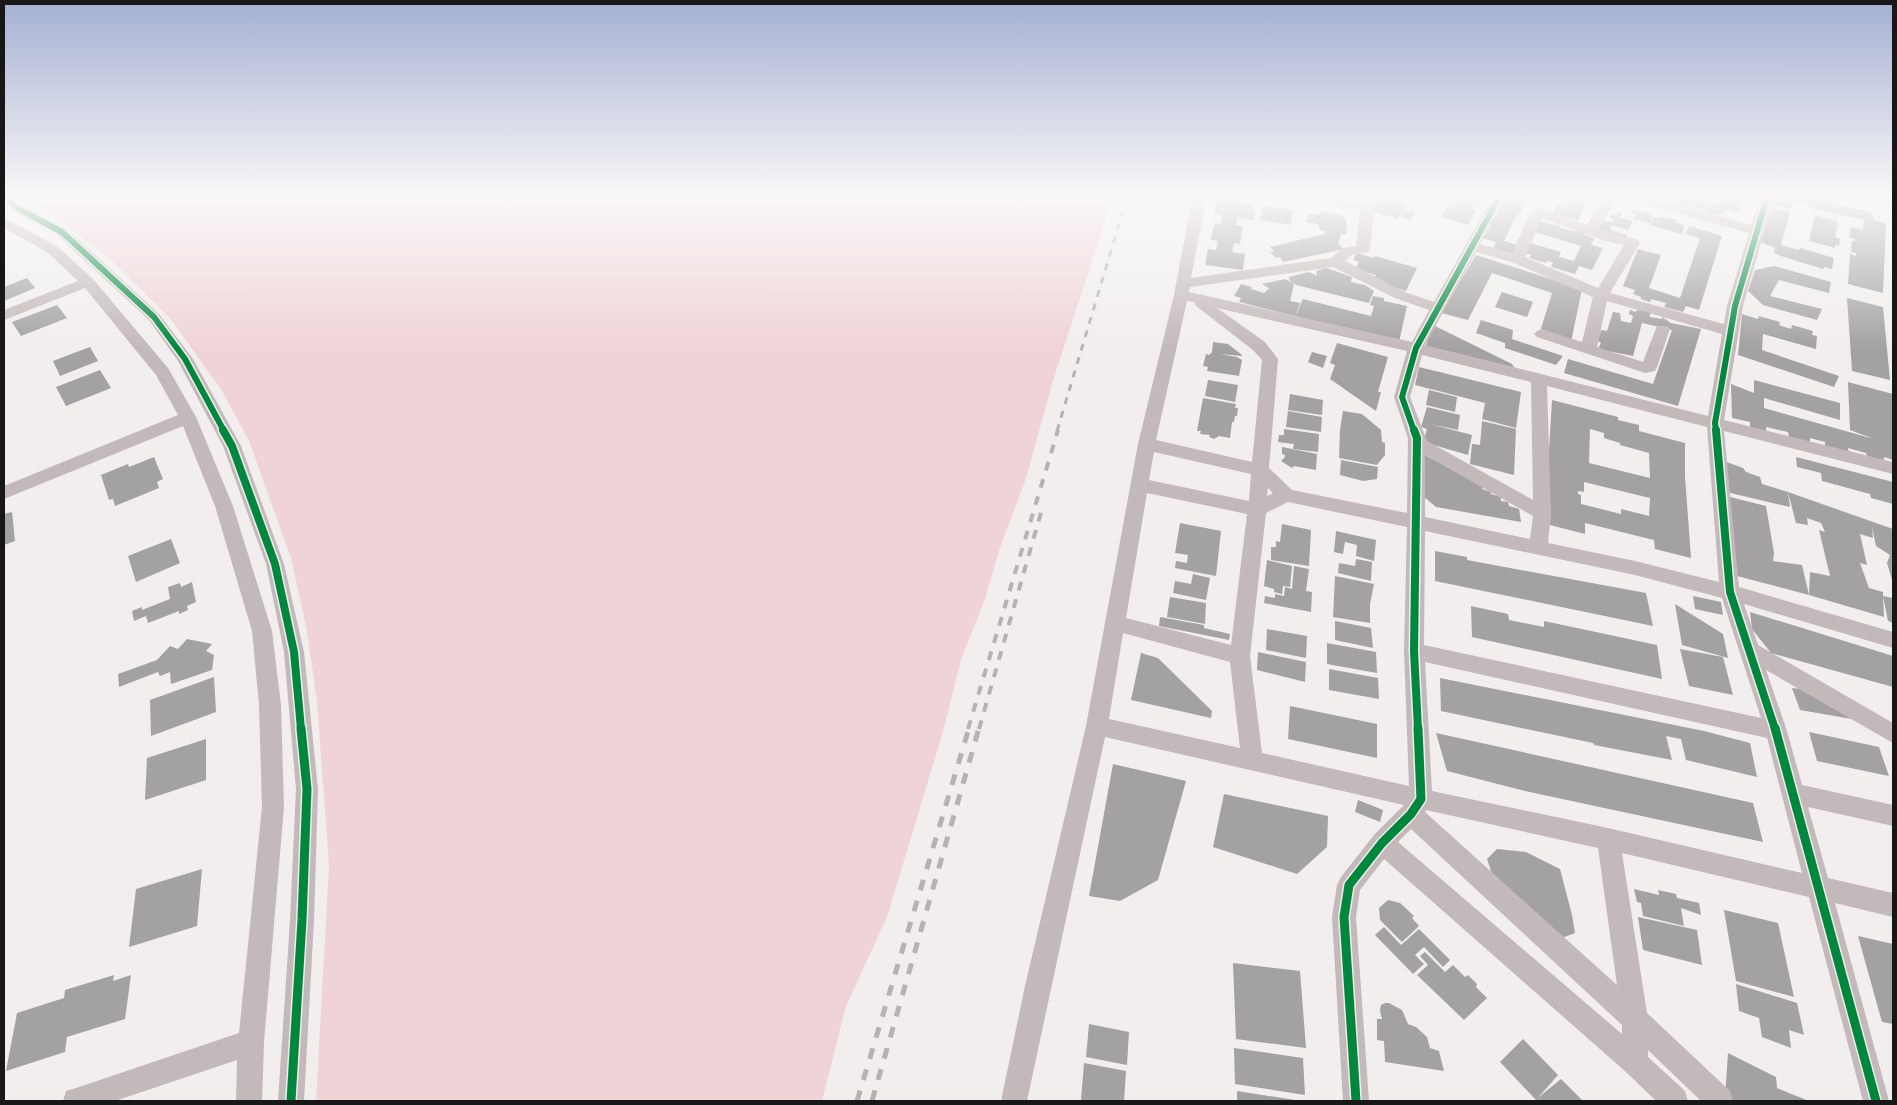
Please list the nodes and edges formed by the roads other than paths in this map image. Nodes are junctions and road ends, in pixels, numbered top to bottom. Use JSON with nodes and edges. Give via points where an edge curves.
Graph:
{"nodes":[{"id":1,"x":48,"y":246,"type":"edge"},
{"id":2,"x":77,"y":246,"type":"edge"},
{"id":3,"x":1193,"y":246,"type":"edge"},
{"id":4,"x":1363,"y":246,"type":"edge"},
{"id":5,"x":1472,"y":246,"type":"joint"},
{"id":6,"x":1524,"y":246,"type":"edge"},
{"id":7,"x":1631,"y":246,"type":"edge"},
{"id":8,"x":1753,"y":246,"type":"edge"},
{"id":9,"x":1517,"y":259,"type":"junction"},
{"id":10,"x":1335,"y":262,"type":"junction"},
{"id":11,"x":88,"y":282,"type":"junction"},
{"id":12,"x":1186,"y":292,"type":"junction"},
{"id":13,"x":1601,"y":295,"type":"junction"},
{"id":14,"x":1438,"y":308,"type":"junction"},
{"id":15,"x":4,"y":315,"type":"edge"},
{"id":16,"x":1662,"y":329,"type":"dead end"},
{"id":17,"x":1730,"y":330,"type":"junction"},
{"id":18,"x":1542,"y":334,"type":"dead end"},
{"id":19,"x":1416,"y":348,"type":"junction"},
{"id":20,"x":1588,"y":350,"type":"junction"},
{"id":21,"x":1539,"y":379,"type":"junction"},
{"id":22,"x":188,"y":417,"type":"junction"},
{"id":23,"x":1715,"y":423,"type":"junction"},
{"id":24,"x":1417,"y":438,"type":"junction"},
{"id":25,"x":1147,"y":444,"type":"junction"},
{"id":26,"x":1893,"y":468,"type":"edge"},
{"id":27,"x":1260,"y":470,"type":"junction"},
{"id":28,"x":1140,"y":485,"type":"junction"},
{"id":29,"x":4,"y":493,"type":"edge"},
{"id":30,"x":1286,"y":495,"type":"junction"},
{"id":31,"x":1257,"y":509,"type":"junction"},
{"id":32,"x":1542,"y":513,"type":"junction"},
{"id":33,"x":1414,"y":522,"type":"junction"},
{"id":34,"x":1538,"y":548,"type":"junction"},
{"id":35,"x":1730,"y":592,"type":"junction"},
{"id":36,"x":1115,"y":623,"type":"junction"},
{"id":37,"x":1893,"y":640,"type":"edge"},
{"id":38,"x":1749,"y":650,"type":"junction"},
{"id":39,"x":1414,"y":651,"type":"junction"},
{"id":40,"x":1240,"y":656,"type":"junction"},
{"id":41,"x":1097,"y":726,"type":"junction"},
{"id":42,"x":1776,"y":731,"type":"junction"},
{"id":43,"x":1893,"y":734,"type":"edge"},
{"id":44,"x":1252,"y":761,"type":"junction"},
{"id":45,"x":1792,"y":793,"type":"junction"},
{"id":46,"x":1416,"y":807,"type":"junction"},
{"id":47,"x":1893,"y":815,"type":"edge"},
{"id":48,"x":1608,"y":839,"type":"junction"},
{"id":49,"x":1382,"y":843,"type":"junction"},
{"id":50,"x":1817,"y":887,"type":"junction"},
{"id":51,"x":1893,"y":905,"type":"edge"},
{"id":52,"x":1635,"y":1020,"type":"junction"},
{"id":53,"x":251,"y":1042,"type":"junction"},
{"id":54,"x":1635,"y":1063,"type":"junction"},
{"id":55,"x":76,"y":1101,"type":"edge"},
{"id":56,"x":249,"y":1101,"type":"edge"},
{"id":57,"x":291,"y":1101,"type":"edge"},
{"id":58,"x":1014,"y":1101,"type":"edge"},
{"id":59,"x":1356,"y":1101,"type":"edge"},
{"id":60,"x":1675,"y":1101,"type":"edge"},
{"id":61,"x":1720,"y":1101,"type":"edge"},
{"id":62,"x":1876,"y":1101,"type":"edge"}],
"edges":[{"from":1,"to":11,"type":"street"},
{"from":2,"to":57,"type":"street","via":[[154,317],[185,359],[232,446],[275,564],[294,652],[307,789]]},
{"from":3,"to":12,"type":"street"},
{"from":4,"to":10,"type":"street","via":[[1363,249],[1348,252]]},
{"from":5,"to":9,"type":"street"},
{"from":5,"to":14,"type":"street"},
{"from":6,"to":9,"type":"street"},
{"from":7,"to":13,"type":"street"},
{"from":8,"to":17,"type":"street"},
{"from":9,"to":13,"type":"street"},
{"from":10,"to":12,"type":"street"},
{"from":10,"to":14,"type":"street","via":[[1400,295]]},
{"from":11,"to":15,"type":"street"},
{"from":11,"to":22,"type":"street","via":[[162,372]]},
{"from":12,"to":19,"type":"street"},
{"from":12,"to":25,"type":"street"},
{"from":12,"to":27,"type":"street","via":[[1260,346],[1270,359]]},
{"from":13,"to":17,"type":"street"},
{"from":13,"to":20,"type":"street"},
{"from":14,"to":19,"type":"street"},
{"from":16,"to":20,"type":"street","via":[[1648,368]]},
{"from":17,"to":23,"type":"street"},
{"from":18,"to":20,"type":"street"},
{"from":19,"to":21,"type":"street"},
{"from":19,"to":24,"type":"street","via":[[1402,397]]},
{"from":21,"to":23,"type":"street"},
{"from":21,"to":32,"type":"street"},
{"from":22,"to":29,"type":"street"},
{"from":22,"to":53,"type":"street","via":[[224,506],[262,631],[270,705],[274,807]]},
{"from":23,"to":26,"type":"street"},
{"from":23,"to":35,"type":"street"},
{"from":24,"to":32,"type":"street","via":[[1421,445]]},
{"from":24,"to":33,"type":"street"},
{"from":25,"to":27,"type":"street"},
{"from":25,"to":28,"type":"street"},
{"from":27,"to":30,"type":"street"},
{"from":27,"to":31,"type":"street"},
{"from":28,"to":31,"type":"street"},
{"from":28,"to":36,"type":"street"},
{"from":30,"to":31,"type":"street"},
{"from":30,"to":33,"type":"street"},
{"from":31,"to":40,"type":"street"},
{"from":32,"to":34,"type":"street"},
{"from":33,"to":34,"type":"street"},
{"from":33,"to":39,"type":"street"},
{"from":34,"to":35,"type":"street"},
{"from":35,"to":37,"type":"street"},
{"from":35,"to":38,"type":"street"},
{"from":36,"to":40,"type":"street"},
{"from":36,"to":41,"type":"street"},
{"from":38,"to":42,"type":"street"},
{"from":38,"to":43,"type":"street"},
{"from":39,"to":42,"type":"street"},
{"from":39,"to":46,"type":"street"},
{"from":40,"to":44,"type":"street"},
{"from":41,"to":44,"type":"street"},
{"from":41,"to":58,"type":"street"},
{"from":42,"to":45,"type":"street"},
{"from":44,"to":46,"type":"street"},
{"from":45,"to":47,"type":"street"},
{"from":45,"to":50,"type":"street"},
{"from":46,"to":48,"type":"street"},
{"from":46,"to":49,"type":"street"},
{"from":46,"to":52,"type":"street"},
{"from":48,"to":50,"type":"street"},
{"from":48,"to":52,"type":"street"},
{"from":49,"to":54,"type":"street"},
{"from":49,"to":59,"type":"street","via":[[1349,885],[1344,917]]},
{"from":50,"to":51,"type":"street"},
{"from":50,"to":62,"type":"street"},
{"from":52,"to":54,"type":"street"},
{"from":52,"to":61,"type":"street"},
{"from":53,"to":55,"type":"street"},
{"from":53,"to":56,"type":"street"},
{"from":54,"to":60,"type":"street"}]}
